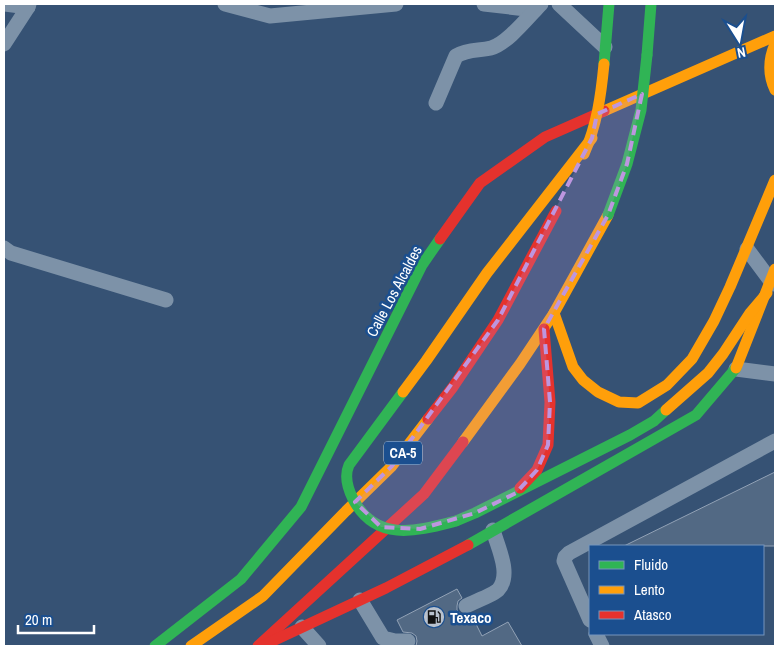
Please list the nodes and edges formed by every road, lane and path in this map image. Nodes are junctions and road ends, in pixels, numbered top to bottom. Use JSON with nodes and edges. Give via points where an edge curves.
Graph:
{"nodes":[{"id":1,"x":5,"y":4,"type":"edge"},
{"id":2,"x":225,"y":4,"type":"edge"},
{"id":3,"x":396,"y":4,"type":"edge"},
{"id":4,"x":484,"y":4,"type":"edge"},
{"id":5,"x":559,"y":4,"type":"edge"},
{"id":6,"x":609,"y":4,"type":"edge"},
{"id":7,"x":651,"y":4,"type":"edge"},
{"id":8,"x":28,"y":6,"type":"edge"},
{"id":9,"x":538,"y":7,"type":"edge"},
{"id":10,"x":775,"y":36,"type":"edge"},
{"id":11,"x":4,"y":44,"type":"edge"},
{"id":12,"x":775,"y":44,"type":"edge"},
{"id":13,"x":605,"y":47,"type":"junction"},
{"id":14,"x":775,"y":90,"type":"edge"},
{"id":15,"x":436,"y":104,"type":"dead end"},
{"id":16,"x":592,"y":138,"type":"junction"},
{"id":17,"x":775,"y":180,"type":"edge"},
{"id":18,"x":568,"y":186,"type":"dead end"},
{"id":19,"x":558,"y":207,"type":"dead end"},
{"id":20,"x":4,"y":248,"type":"edge"},
{"id":21,"x":746,"y":249,"type":"junction"},
{"id":22,"x":772,"y":283,"type":"edge"},
{"id":23,"x":166,"y":300,"type":"dead end"},
{"id":24,"x":554,"y":313,"type":"junction"},
{"id":25,"x":544,"y":329,"type":"junction"},
{"id":26,"x":736,"y":370,"type":"junction"},
{"id":27,"x":775,"y":374,"type":"edge"},
{"id":28,"x":775,"y":441,"type":"edge"},
{"id":29,"x":516,"y":493,"type":"junction"},
{"id":30,"x":494,"y":530,"type":"junction"},
{"id":31,"x":360,"y":600,"type":"junction"},
{"id":32,"x":466,"y":606,"type":"dead end"},
{"id":33,"x":589,"y":618,"type":"edge"},
{"id":34,"x":302,"y":627,"type":"junction"},
{"id":35,"x":408,"y":641,"type":"dead end"},
{"id":36,"x":155,"y":646,"type":"edge"},
{"id":37,"x":192,"y":646,"type":"edge"},
{"id":38,"x":258,"y":646,"type":"edge"},
{"id":39,"x":262,"y":646,"type":"edge"},
{"id":40,"x":319,"y":646,"type":"edge"}],
"edges":[{"from":1,"to":8,"type":"lane"},
{"from":2,"to":3,"type":"lane","via":[[270,16]]},
{"from":4,"to":9,"type":"lane"},
{"from":5,"to":13,"type":"lane"},
{"from":6,"to":13,"type":"main road"},
{"from":7,"to":24,"type":"main road","number":"CA-5","bridge":true,"via":[[641,110],[628,164],[608,215]]},
{"from":8,"to":11,"type":"lane"},
{"from":9,"to":15,"type":"lane","via":[[504,41],[492,48],[456,56]]},
{"from":10,"to":36,"type":"main road","name":"Calle Los Alcaldes","via":[[545,137],[480,183],[422,266],[301,508],[241,579]]},
{"from":12,"to":14,"type":"main road","via":[[769,63]]},
{"from":13,"to":16,"type":"main road","bridge":true,"via":[[600,101]]},
{"from":16,"to":18,"type":"main road","bridge":true},
{"from":16,"to":29,"type":"main road","bridge":true,"via":[[487,273],[347,468],[346,482],[360,509],[372,522],[399,531],[456,521]]},
{"from":17,"to":21,"type":"main road"},
{"from":19,"to":37,"type":"main road","number":"CA-5","via":[[498,320],[392,466],[263,596]]},
{"from":20,"to":23,"type":"lane","via":[[11,253]]},
{"from":21,"to":22,"type":"lane"},
{"from":21,"to":24,"type":"main road","via":[[714,321],[692,359],[667,385],[638,403],[619,402],[598,392],[584,380],[573,367]]},
{"from":22,"to":26,"type":"main road"},
{"from":22,"to":29,"type":"main road","via":[[708,373],[654,421]]},
{"from":24,"to":25,"type":"main road","number":"CA-5"},
{"from":25,"to":29,"type":"main road","via":[[550,402],[548,445],[537,470]]},
{"from":25,"to":38,"type":"main road","number":"CA-5","via":[[424,494]]},
{"from":26,"to":27,"type":"lane"},
{"from":26,"to":30,"type":"main road","via":[[696,415]]},
{"from":28,"to":33,"type":"lane","via":[[569,553],[564,561]]},
{"from":30,"to":31,"type":"main road"},
{"from":30,"to":32,"type":"lane","via":[[505,571],[504,580],[497,591]]},
{"from":31,"to":34,"type":"main road"},
{"from":31,"to":35,"type":"lane","via":[[382,638]]},
{"from":34,"to":39,"type":"main road"},
{"from":34,"to":40,"type":"lane"}]}
